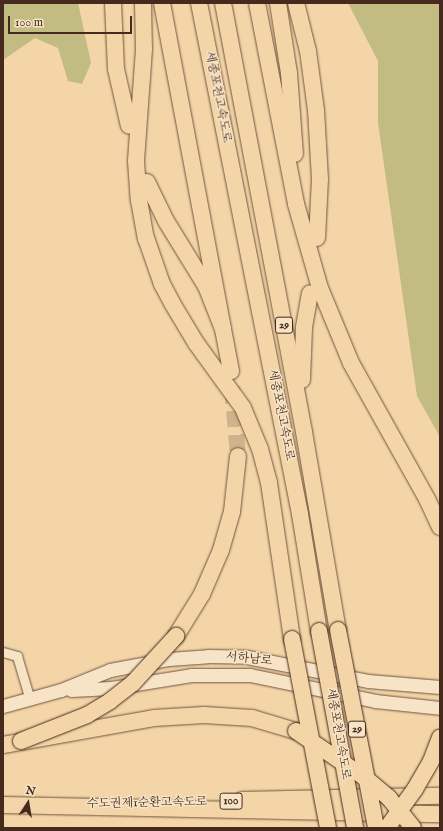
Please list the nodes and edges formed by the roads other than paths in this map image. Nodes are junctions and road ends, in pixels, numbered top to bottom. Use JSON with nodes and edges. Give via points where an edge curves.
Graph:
{"nodes":[{"id":1,"x":113,"y":3,"type":"edge"},
{"id":2,"x":143,"y":3,"type":"edge"},
{"id":3,"x":162,"y":3,"type":"edge"},
{"id":4,"x":200,"y":3,"type":"edge"},
{"id":5,"x":223,"y":3,"type":"edge"},
{"id":6,"x":232,"y":3,"type":"edge"},
{"id":7,"x":257,"y":3,"type":"edge"},
{"id":8,"x":278,"y":3,"type":"edge"},
{"id":9,"x":296,"y":3,"type":"edge"},
{"id":10,"x":129,"y":126,"type":"dead end"},
{"id":11,"x":247,"y":126,"type":"junction"},
{"id":12,"x":147,"y":182,"type":"dead end"},
{"id":13,"x":296,"y":204,"type":"junction"},
{"id":14,"x":317,"y":238,"type":"dead end"},
{"id":15,"x":310,"y":294,"type":"dead end"},
{"id":16,"x":223,"y":329,"type":"junction"},
{"id":17,"x":231,"y":371,"type":"tunnel mouth"},
{"id":18,"x":304,"y":432,"type":"junction"},
{"id":19,"x":238,"y":456,"type":"tunnel mouth"},
{"id":20,"x":440,"y":528,"type":"edge"},
{"id":21,"x":3,"y":652,"type":"edge"},
{"id":22,"x":440,"y":687,"type":"edge"},
{"id":23,"x":61,"y":690,"type":"junction"},
{"id":24,"x":30,"y":700,"type":"junction"},
{"id":25,"x":3,"y":706,"type":"edge"},
{"id":26,"x":440,"y":708,"type":"edge"},
{"id":27,"x":440,"y":738,"type":"edge"},
{"id":28,"x":21,"y":741,"type":"junction"},
{"id":29,"x":3,"y":745,"type":"edge"},
{"id":30,"x":440,"y":796,"type":"edge"},
{"id":31,"x":3,"y":805,"type":"edge"},
{"id":32,"x":21,"y":806,"type":"junction"},
{"id":33,"x":440,"y":814,"type":"edge"},
{"id":34,"x":328,"y":828,"type":"edge"},
{"id":35,"x":355,"y":828,"type":"edge"},
{"id":36,"x":376,"y":828,"type":"edge"},
{"id":37,"x":387,"y":828,"type":"edge"},
{"id":38,"x":413,"y":828,"type":"edge"}],
"edges":[{"from":1,"to":10,"type":"highway","via":[[116,69]]},
{"from":2,"to":34,"type":"highway","bridge":true,"via":[[144,49],[136,161],[139,200],[146,238],[168,297],[196,343],[243,408],[260,449],[269,483],[292,639]]},
{"from":3,"to":16,"type":"highway"},
{"from":4,"to":35,"type":"highway","name":"세종포천고속도로","number":"29","bridge":true,"via":[[300,514]]},
{"from":5,"to":11,"type":"highway","name":"세종포천고속도로","number":"29"},
{"from":6,"to":11,"type":"highway"},
{"from":7,"to":13,"type":"highway"},
{"from":8,"to":13,"type":"highway","via":[[291,88]]},
{"from":9,"to":14,"type":"highway","via":[[308,51],[316,110],[320,179]]},
{"from":11,"to":18,"type":"highway","name":"세종포천고속도로","number":"29"},
{"from":12,"to":16,"type":"highway","via":[[162,214],[206,286]]},
{"from":13,"to":20,"type":"highway","via":[[320,288],[351,363],[427,499]]},
{"from":15,"to":18,"type":"highway","via":[[302,360]]},
{"from":16,"to":17,"type":"highway"},
{"from":18,"to":36,"type":"highway","name":"세종포천고속도로","number":"29","bridge":true},
{"from":19,"to":28,"type":"highway","bridge":true,"via":[[232,512],[221,550],[202,594],[176,636],[133,683],[110,701],[87,715]]},
{"from":21,"to":24,"type":"street","via":[[17,656]]},
{"from":22,"to":23,"type":"main road","name":"서하남로","via":[[368,681],[248,657],[208,656],[169,658],[110,670]]},
{"from":23,"to":24,"type":"main road","name":"서하남로"},
{"from":23,"to":26,"type":"main road","name":"서하남로","via":[[111,688],[191,676],[235,674],[285,681],[375,701]]},
{"from":24,"to":25,"type":"main road","name":"서하남로"},
{"from":27,"to":37,"type":"highway","bridge":true,"via":[[431,761],[415,789]]},
{"from":28,"to":29,"type":"highway"},
{"from":28,"to":38,"type":"highway","bridge":true,"via":[[154,718],[204,715],[252,718],[296,731],[364,777],[389,798]]},
{"from":30,"to":32,"type":"highway","name":"수도권제1순환고속도로","number":"100"},
{"from":31,"to":32,"type":"highway","name":"수도권제1순환고속도로","number":"100"},
{"from":32,"to":33,"type":"highway","name":"수도권제1순환고속도로","number":"100"}]}
